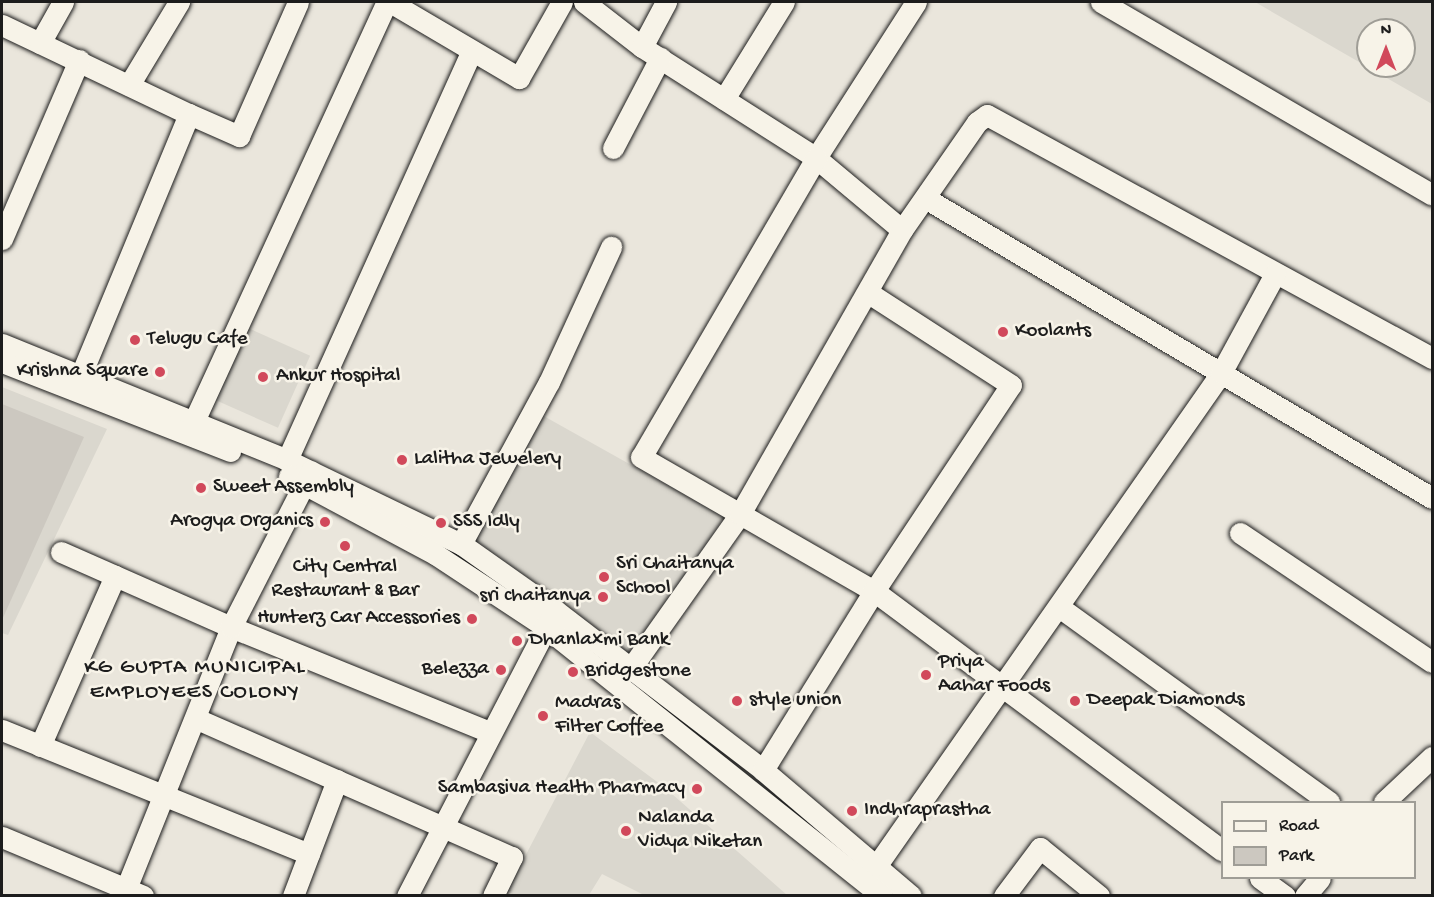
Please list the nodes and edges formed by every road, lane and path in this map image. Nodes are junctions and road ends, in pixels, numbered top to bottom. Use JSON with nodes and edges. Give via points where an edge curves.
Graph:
{"nodes":[{"id":1,"x":63,"y":2,"type":"edge"},
{"id":2,"x":179,"y":2,"type":"edge"},
{"id":3,"x":298,"y":2,"type":"edge"},
{"id":4,"x":388,"y":2,"type":"edge"},
{"id":5,"x":562,"y":2,"type":"edge"},
{"id":6,"x":584,"y":2,"type":"edge"},
{"id":7,"x":666,"y":2,"type":"edge"},
{"id":8,"x":784,"y":2,"type":"edge"},
{"id":9,"x":916,"y":2,"type":"edge"},
{"id":10,"x":1101,"y":2,"type":"edge"},
{"id":11,"x":2,"y":25,"type":"edge"},
{"id":12,"x":40,"y":43,"type":"junction"},
{"id":13,"x":472,"y":51,"type":"junction"},
{"id":14,"x":651,"y":52,"type":"junction"},
{"id":15,"x":79,"y":60,"type":"junction"},
{"id":16,"x":129,"y":85,"type":"junction"},
{"id":17,"x":724,"y":99,"type":"junction"},
{"id":18,"x":189,"y":114,"type":"junction"},
{"id":19,"x":613,"y":148,"type":"dead end"},
{"id":20,"x":816,"y":158,"type":"junction"},
{"id":21,"x":1432,"y":195,"type":"edge"},
{"id":22,"x":925,"y":198,"type":"junction"},
{"id":23,"x":902,"y":230,"type":"junction"},
{"id":24,"x":2,"y":239,"type":"edge"},
{"id":25,"x":611,"y":247,"type":"dead end"},
{"id":26,"x":1275,"y":274,"type":"junction"},
{"id":27,"x":867,"y":292,"type":"junction"},
{"id":28,"x":2,"y":344,"type":"edge"},
{"id":29,"x":1432,"y":358,"type":"edge"},
{"id":30,"x":2,"y":362,"type":"edge"},
{"id":31,"x":1221,"y":373,"type":"junction"},
{"id":32,"x":81,"y":375,"type":"junction"},
{"id":33,"x":194,"y":421,"type":"junction"},
{"id":34,"x":287,"y":460,"type":"junction"},
{"id":35,"x":308,"y":478,"type":"junction"},
{"id":36,"x":1432,"y":498,"type":"edge"},
{"id":37,"x":740,"y":514,"type":"junction"},
{"id":38,"x":1240,"y":533,"type":"dead end"},
{"id":39,"x":461,"y":544,"type":"junction"},
{"id":40,"x":62,"y":552,"type":"dead end"},
{"id":41,"x":115,"y":576,"type":"junction"},
{"id":42,"x":874,"y":591,"type":"junction"},
{"id":43,"x":1059,"y":608,"type":"junction"},
{"id":44,"x":550,"y":618,"type":"junction"},
{"id":45,"x":231,"y":627,"type":"junction"},
{"id":46,"x":1432,"y":662,"type":"edge"},
{"id":47,"x":631,"y":668,"type":"junction"},
{"id":48,"x":1004,"y":688,"type":"junction"},
{"id":49,"x":197,"y":719,"type":"junction"},
{"id":50,"x":2,"y":730,"type":"edge"},
{"id":51,"x":489,"y":732,"type":"junction"},
{"id":52,"x":40,"y":746,"type":"junction"},
{"id":53,"x":1432,"y":757,"type":"edge"},
{"id":54,"x":763,"y":770,"type":"junction"},
{"id":55,"x":337,"y":780,"type":"junction"},
{"id":56,"x":165,"y":796,"type":"junction"},
{"id":57,"x":1328,"y":801,"type":"edge"},
{"id":58,"x":1385,"y":801,"type":"edge"},
{"id":59,"x":441,"y":826,"type":"junction"},
{"id":60,"x":2,"y":837,"type":"edge"},
{"id":61,"x":1221,"y":849,"type":"edge"},
{"id":62,"x":309,"y":854,"type":"junction"},
{"id":63,"x":877,"y":865,"type":"junction"},
{"id":64,"x":1261,"y":879,"type":"edge"},
{"id":65,"x":1319,"y":879,"type":"edge"},
{"id":66,"x":130,"y":893,"type":"edge"},
{"id":67,"x":896,"y":893,"type":"edge"},
{"id":68,"x":293,"y":896,"type":"edge"},
{"id":69,"x":407,"y":896,"type":"edge"},
{"id":70,"x":493,"y":896,"type":"edge"},
{"id":71,"x":1004,"y":896,"type":"edge"},
{"id":72,"x":1099,"y":896,"type":"edge"},
{"id":73,"x":1285,"y":896,"type":"edge"},
{"id":74,"x":1305,"y":896,"type":"edge"}],
"edges":[{"from":1,"to":12,"type":"street"},
{"from":2,"to":16,"type":"street"},
{"from":3,"to":18,"type":"street","via":[[239,136]]},
{"from":4,"to":13,"type":"street"},
{"from":4,"to":33,"type":"street"},
{"from":5,"to":13,"type":"street","via":[[519,78]]},
{"from":6,"to":14,"type":"street"},
{"from":7,"to":14,"type":"street"},
{"from":8,"to":17,"type":"street"},
{"from":9,"to":20,"type":"street"},
{"from":10,"to":21,"type":"street"},
{"from":11,"to":12,"type":"street"},
{"from":12,"to":15,"type":"street"},
{"from":13,"to":34,"type":"street"},
{"from":14,"to":17,"type":"street"},
{"from":14,"to":19,"type":"street"},
{"from":15,"to":16,"type":"street"},
{"from":15,"to":24,"type":"street"},
{"from":16,"to":18,"type":"street"},
{"from":17,"to":20,"type":"street"},
{"from":18,"to":32,"type":"street"},
{"from":20,"to":23,"type":"street"},
{"from":20,"to":37,"type":"street","via":[[641,457]]},
{"from":22,"to":23,"type":"street"},
{"from":22,"to":26,"type":"street","via":[[977,122],[987,115]]},
{"from":22,"to":31,"type":"street"},
{"from":23,"to":27,"type":"street"},
{"from":25,"to":39,"type":"street","via":[[549,382]]},
{"from":26,"to":29,"type":"street"},
{"from":26,"to":31,"type":"street"},
{"from":27,"to":37,"type":"street"},
{"from":27,"to":42,"type":"street","via":[[1011,385]]},
{"from":28,"to":32,"type":"street"},
{"from":30,"to":35,"type":"street"},
{"from":31,"to":36,"type":"street"},
{"from":31,"to":43,"type":"street"},
{"from":32,"to":33,"type":"street"},
{"from":33,"to":34,"type":"street"},
{"from":34,"to":35,"type":"street"},
{"from":35,"to":39,"type":"street"},
{"from":35,"to":44,"type":"street"},
{"from":35,"to":45,"type":"street"},
{"from":37,"to":42,"type":"street"},
{"from":37,"to":47,"type":"street"},
{"from":38,"to":46,"type":"street"},
{"from":39,"to":44,"type":"street"},
{"from":40,"to":41,"type":"street"},
{"from":41,"to":45,"type":"street"},
{"from":41,"to":52,"type":"street"},
{"from":42,"to":48,"type":"street"},
{"from":42,"to":54,"type":"street"},
{"from":43,"to":48,"type":"street"},
{"from":43,"to":57,"type":"street"},
{"from":44,"to":47,"type":"street"},
{"from":44,"to":51,"type":"street"},
{"from":44,"to":67,"type":"street"},
{"from":45,"to":49,"type":"street"},
{"from":45,"to":51,"type":"street"},
{"from":47,"to":54,"type":"street"},
{"from":48,"to":61,"type":"street"},
{"from":48,"to":63,"type":"street"},
{"from":49,"to":55,"type":"street"},
{"from":49,"to":56,"type":"street"},
{"from":50,"to":52,"type":"street"},
{"from":51,"to":59,"type":"street"},
{"from":52,"to":56,"type":"street"},
{"from":53,"to":58,"type":"street"},
{"from":54,"to":63,"type":"street"},
{"from":55,"to":59,"type":"street"},
{"from":55,"to":62,"type":"street"},
{"from":56,"to":62,"type":"street"},
{"from":56,"to":66,"type":"street"},
{"from":59,"to":69,"type":"street"},
{"from":59,"to":70,"type":"street","via":[[512,858]]},
{"from":60,"to":66,"type":"street"},
{"from":62,"to":68,"type":"street"},
{"from":63,"to":67,"type":"street"},
{"from":64,"to":73,"type":"street"},
{"from":65,"to":74,"type":"street"},
{"from":71,"to":72,"type":"street","via":[[1040,848]]}]}
